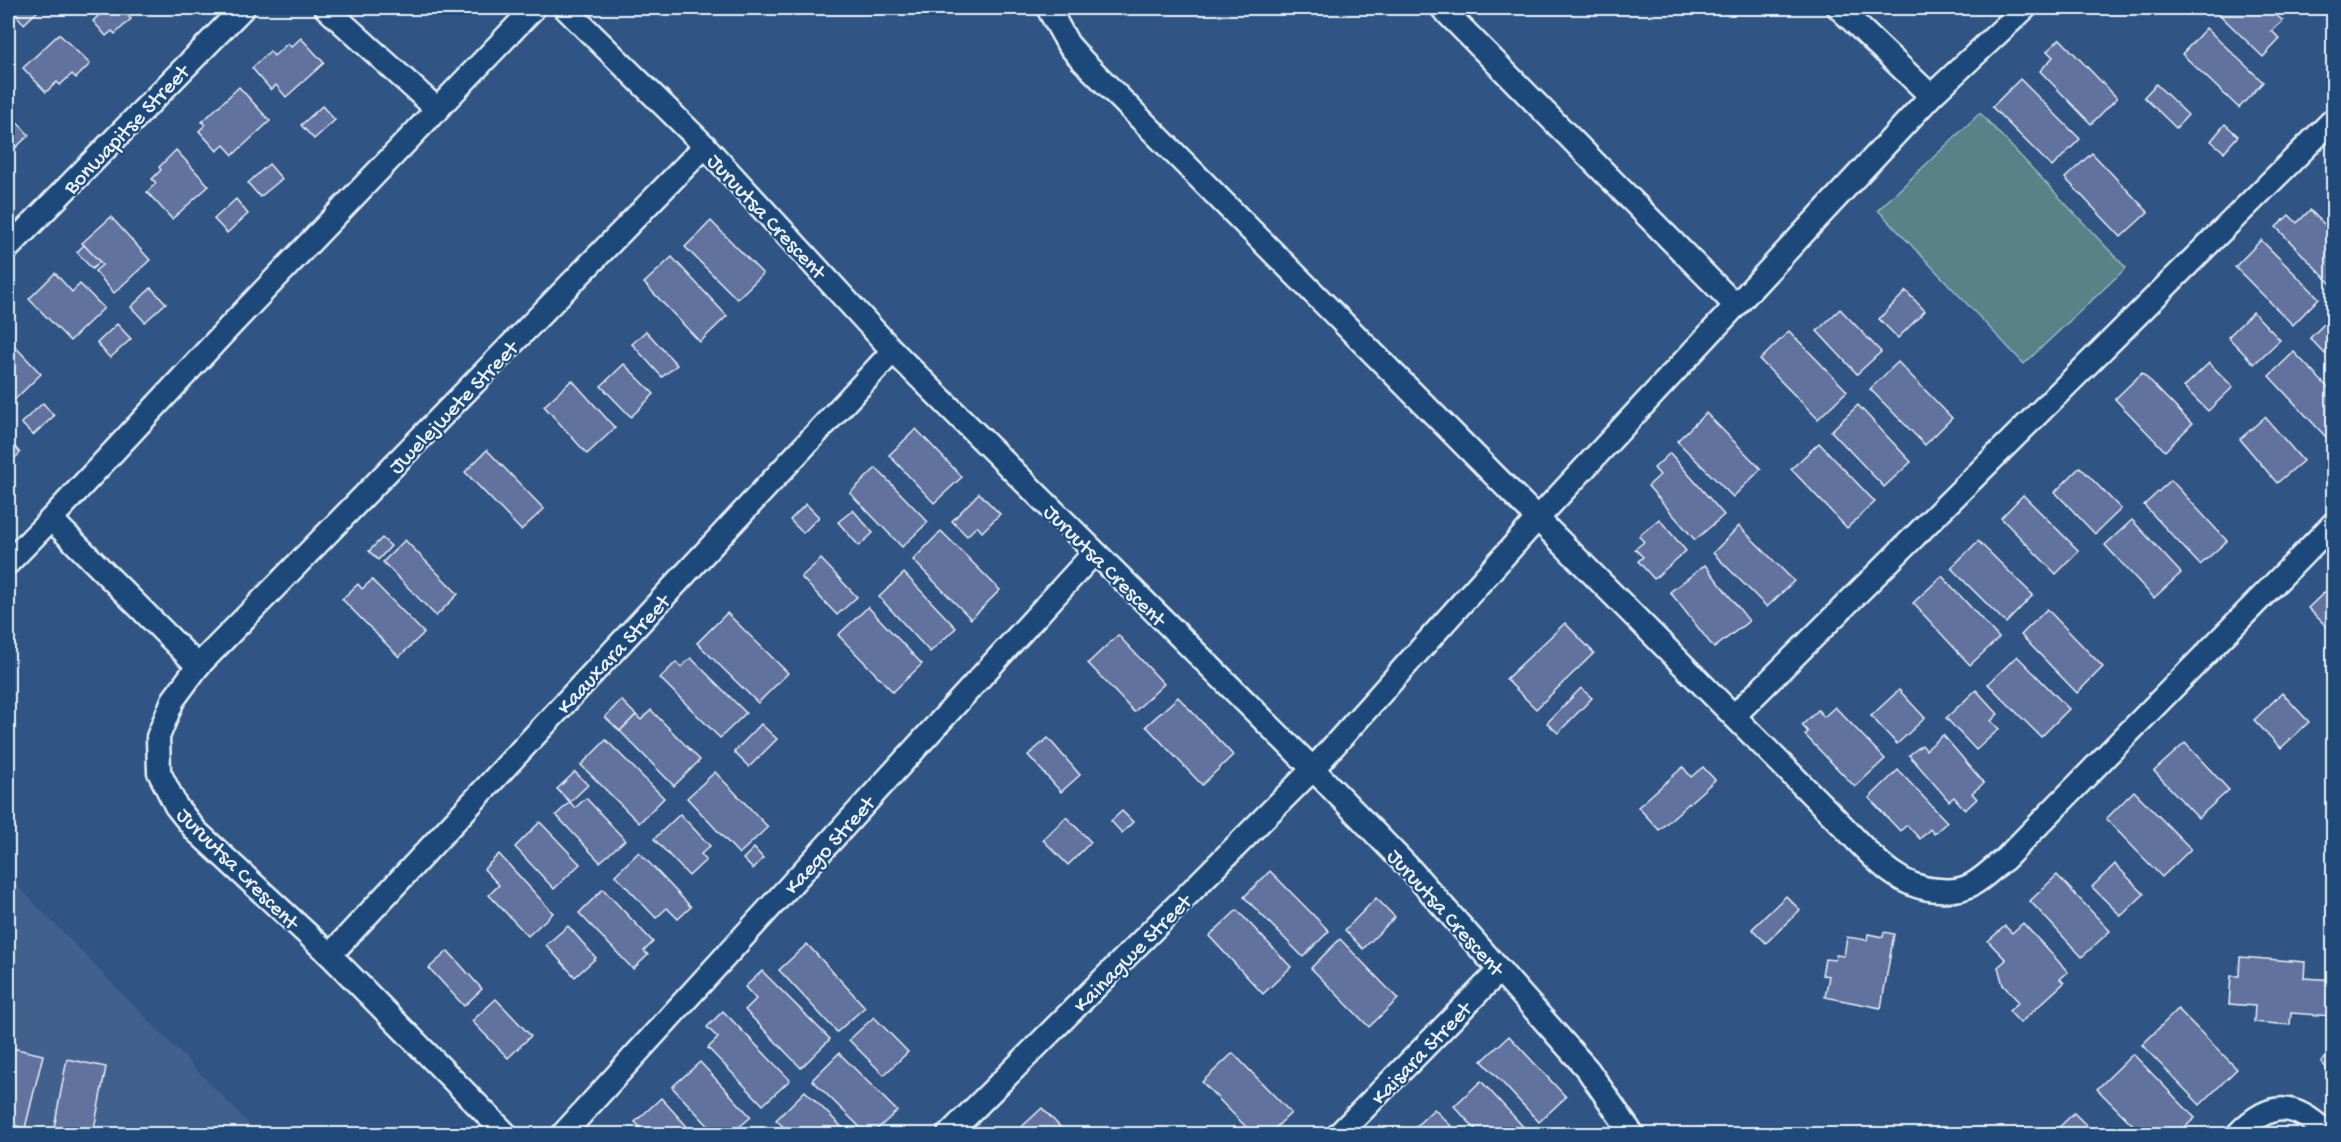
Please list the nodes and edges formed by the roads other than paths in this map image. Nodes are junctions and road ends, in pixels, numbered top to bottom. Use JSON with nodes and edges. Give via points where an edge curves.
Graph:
{"nodes":[{"id":1,"x":243,"y":8,"type":"edge"},
{"id":2,"x":326,"y":8,"type":"edge"},
{"id":3,"x":534,"y":8,"type":"edge"},
{"id":4,"x":565,"y":8,"type":"edge"},
{"id":5,"x":1048,"y":8,"type":"edge"},
{"id":6,"x":1442,"y":8,"type":"edge"},
{"id":7,"x":1839,"y":8,"type":"edge"},
{"id":8,"x":2025,"y":8,"type":"edge"},
{"id":9,"x":1931,"y":96,"type":"junction"},
{"id":10,"x":438,"y":110,"type":"junction"},
{"id":11,"x":2334,"y":119,"type":"edge"},
{"id":12,"x":705,"y":147,"type":"junction"},
{"id":13,"x":8,"y":248,"type":"edge"},
{"id":14,"x":1736,"y":306,"type":"junction"},
{"id":15,"x":893,"y":351,"type":"junction"},
{"id":16,"x":1538,"y":518,"type":"junction"},
{"id":17,"x":51,"y":519,"type":"junction"},
{"id":18,"x":2334,"y":523,"type":"edge"},
{"id":19,"x":1094,"y":553,"type":"junction"},
{"id":20,"x":8,"y":563,"type":"edge"},
{"id":21,"x":198,"y":666,"type":"junction"},
{"id":22,"x":1734,"y":716,"type":"junction"},
{"id":23,"x":1313,"y":769,"type":"junction"},
{"id":24,"x":330,"y":956,"type":"junction"},
{"id":25,"x":1500,"y":970,"type":"junction"},
{"id":26,"x":506,"y":1134,"type":"edge"},
{"id":27,"x":563,"y":1134,"type":"edge"},
{"id":28,"x":949,"y":1134,"type":"edge"},
{"id":29,"x":1339,"y":1134,"type":"edge"},
{"id":30,"x":1632,"y":1134,"type":"edge"},
{"id":31,"x":2238,"y":1134,"type":"edge"},
{"id":32,"x":2327,"y":1134,"type":"edge"}],
"edges":[{"from":1,"to":13,"type":"street","name":"Bonwapitse Street"},
{"from":2,"to":10,"type":"street"},
{"from":3,"to":10,"type":"street"},
{"from":4,"to":12,"type":"street","name":"Juruutsa Crescent"},
{"from":5,"to":16,"type":"street","via":[[1082,60]]},
{"from":6,"to":14,"type":"street"},
{"from":7,"to":9,"type":"street"},
{"from":8,"to":9,"type":"street","name":"Kainagwe Street"},
{"from":9,"to":14,"type":"street","name":"Kainagwe Street"},
{"from":10,"to":17,"type":"street"},
{"from":11,"to":22,"type":"street"},
{"from":12,"to":15,"type":"street","name":"Juruutsa Crescent"},
{"from":12,"to":21,"type":"street","name":"Jwelejwete Street"},
{"from":14,"to":16,"type":"street","name":"Kainagwe Street"},
{"from":15,"to":19,"type":"street","name":"Juruutsa Crescent"},
{"from":15,"to":24,"type":"street","name":"Kaauxara Street"},
{"from":16,"to":22,"type":"street"},
{"from":16,"to":23,"type":"street","name":"Kainagwe Street"},
{"from":17,"to":20,"type":"street"},
{"from":17,"to":21,"type":"street"},
{"from":18,"to":22,"type":"street","via":[[2005,859],[1971,885],[1951,891],[1926,890],[1893,875]]},
{"from":19,"to":23,"type":"street","name":"Juruutsa Crescent"},
{"from":19,"to":27,"type":"street","name":"Kaego Street"},
{"from":21,"to":24,"type":"street","name":"Juruutsa Crescent","via":[[173,700],[158,737],[159,772],[176,806],[196,831]]},
{"from":23,"to":25,"type":"street","name":"Juruutsa Crescent"},
{"from":23,"to":28,"type":"street","name":"Kainagwe Street"},
{"from":24,"to":26,"type":"street","name":"Juruutsa Crescent"},
{"from":25,"to":29,"type":"street","name":"Kaisara Street"},
{"from":25,"to":30,"type":"street","name":"Juruutsa Crescent","via":[[1588,1070]]},
{"from":31,"to":32,"type":"street","via":[[2267,1111],[2285,1109],[2304,1114]]}]}
